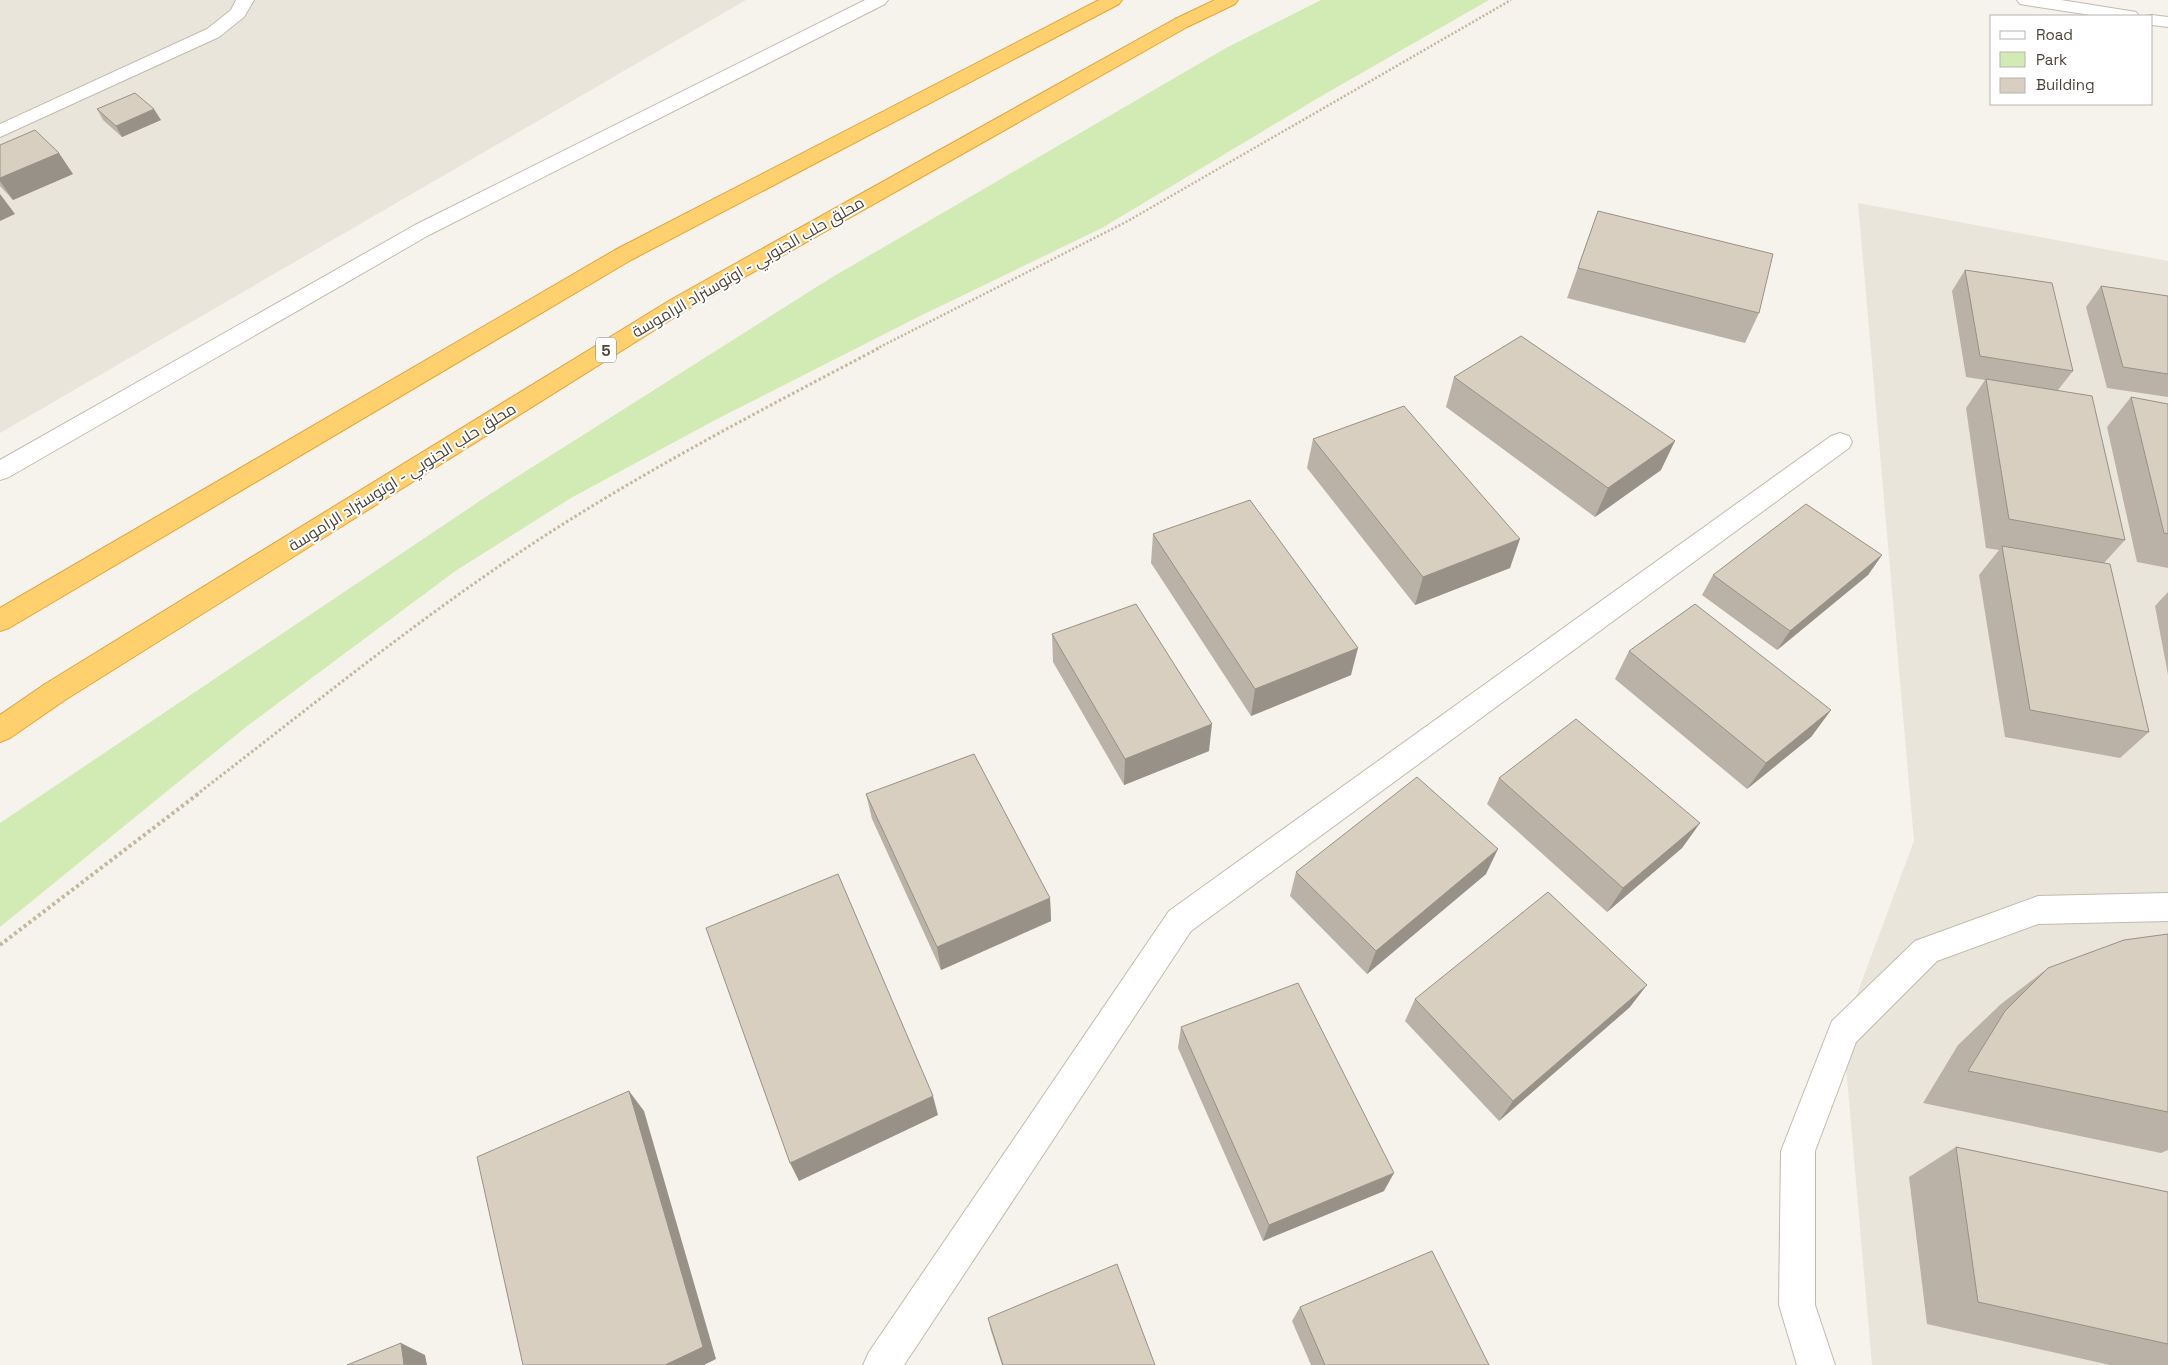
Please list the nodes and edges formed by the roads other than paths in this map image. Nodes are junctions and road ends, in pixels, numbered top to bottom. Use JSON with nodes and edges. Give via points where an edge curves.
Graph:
{"nodes":[{"id":1,"x":245,"y":0,"type":"edge"},
{"id":2,"x":879,"y":0,"type":"edge"},
{"id":3,"x":1113,"y":0,"type":"edge"},
{"id":4,"x":1229,"y":0,"type":"edge"},
{"id":5,"x":2026,"y":0,"type":"edge"},
{"id":6,"x":2124,"y":15,"type":"edge"},
{"id":7,"x":2153,"y":20,"type":"edge"},
{"id":8,"x":2168,"y":22,"type":"edge"},
{"id":9,"x":0,"y":131,"type":"edge"},
{"id":10,"x":1840,"y":442,"type":"dead end"},
{"id":11,"x":0,"y":471,"type":"edge"},
{"id":12,"x":0,"y":622,"type":"edge"},
{"id":13,"x":0,"y":730,"type":"edge"},
{"id":14,"x":2168,"y":907,"type":"edge"},
{"id":15,"x":882,"y":1365,"type":"edge"},
{"id":16,"x":1816,"y":1365,"type":"edge"}],
"edges":[{"from":1,"to":9,"type":"street","via":[[238,13],[213,33]]},
{"from":2,"to":11,"type":"street","via":[[422,230]]},
{"from":3,"to":12,"type":"highway","via":[[623,255]]},
{"from":4,"to":13,"type":"highway","name":"محلق حلب الجنوبي - اوتوستراد الراموسة","number":"5","via":[[1181,23],[680,304],[55,692]]},
{"from":5,"to":6,"type":"street"},
{"from":7,"to":8,"type":"street"},
{"from":10,"to":15,"type":"street","via":[[1180,921]]},
{"from":14,"to":16,"type":"street","via":[[2038,910],[1926,952],[1843,1032],[1798,1151],[1798,1305]]}]}
